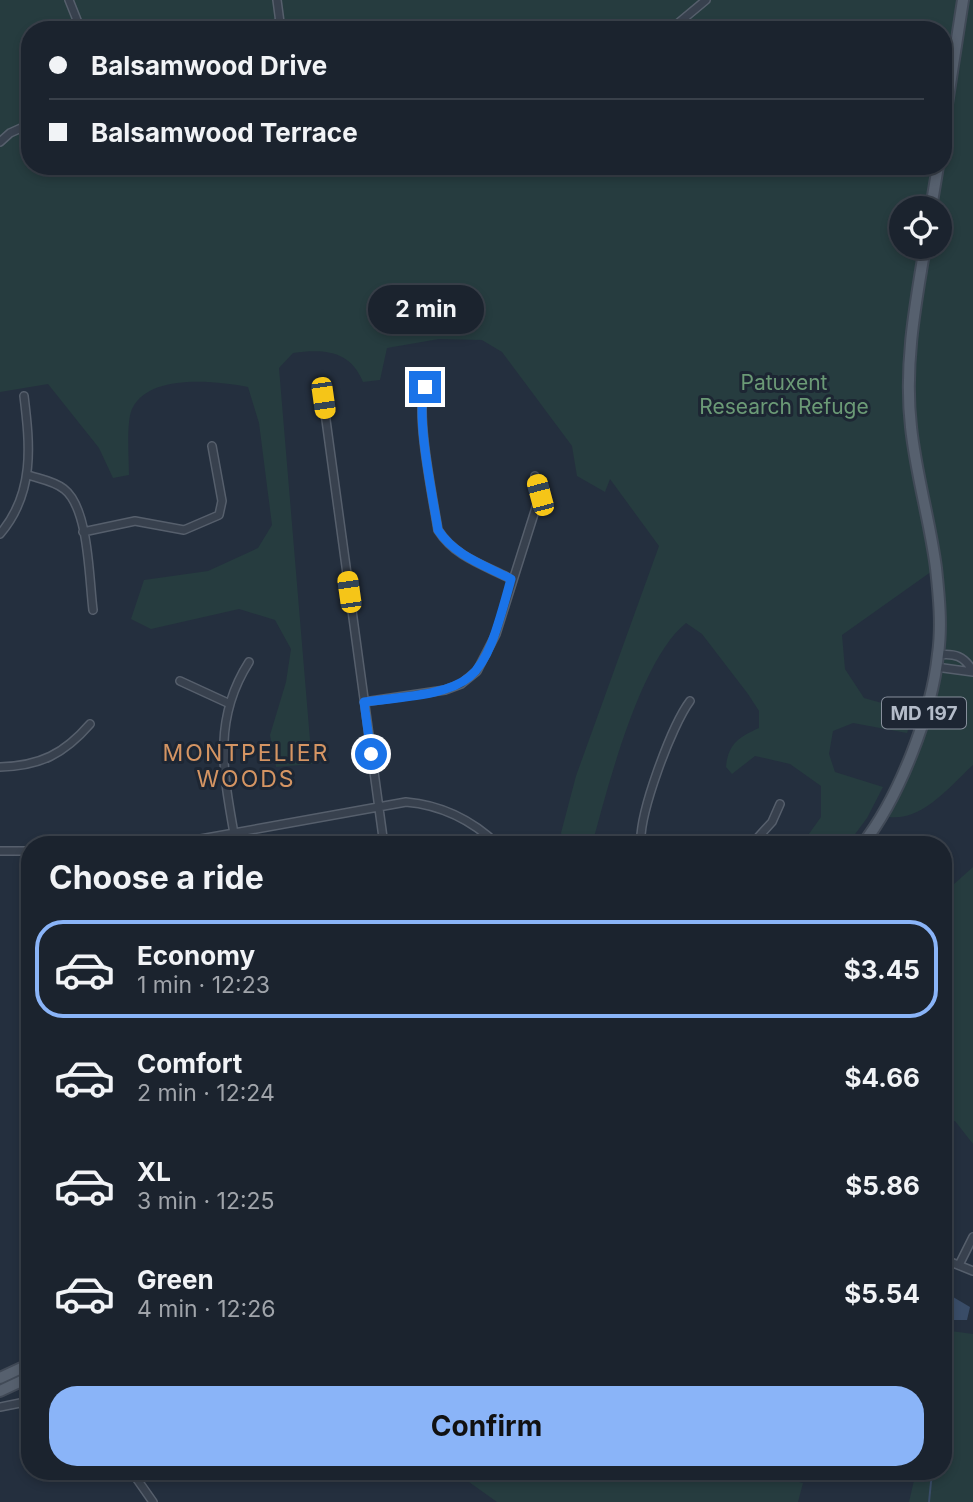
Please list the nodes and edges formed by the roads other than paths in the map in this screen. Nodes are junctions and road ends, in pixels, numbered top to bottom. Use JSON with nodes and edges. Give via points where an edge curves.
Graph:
{"nodes":[{"id":1,"x":69,"y":0,"type":"edge"},
{"id":2,"x":277,"y":0,"type":"edge"},
{"id":3,"x":706,"y":0,"type":"edge"},
{"id":4,"x":963,"y":0,"type":"edge"},
{"id":5,"x":77,"y":21,"type":"edge"},
{"id":6,"x":279,"y":21,"type":"edge"},
{"id":7,"x":681,"y":21,"type":"edge"},
{"id":8,"x":952,"y":72,"type":"edge"},
{"id":9,"x":21,"y":129,"type":"edge"},
{"id":10,"x":0,"y":142,"type":"edge"},
{"id":11,"x":936,"y":175,"type":"edge"},
{"id":12,"x":933,"y":196,"type":"edge"},
{"id":13,"x":923,"y":259,"type":"edge"},
{"id":14,"x":425,"y":387,"type":"dead end"},
{"id":15,"x":24,"y":396,"type":"dead end"},
{"id":16,"x":323,"y":398,"type":"dead end"},
{"id":17,"x":212,"y":446,"type":"dead end"},
{"id":18,"x":28,"y":475,"type":"junction"},
{"id":19,"x":535,"y":476,"type":"dead end"},
{"id":20,"x":83,"y":533,"type":"junction"},
{"id":21,"x":0,"y":534,"type":"edge"},
{"id":22,"x":511,"y":579,"type":"junction"},
{"id":23,"x":93,"y":610,"type":"dead end"},
{"id":24,"x":938,"y":655,"type":"junction"},
{"id":25,"x":249,"y":662,"type":"dead end"},
{"id":26,"x":936,"y":667,"type":"junction"},
{"id":27,"x":973,"y":671,"type":"edge"},
{"id":28,"x":180,"y":681,"type":"dead end"},
{"id":29,"x":690,"y":701,"type":"dead end"},
{"id":30,"x":364,"y":702,"type":"junction"},
{"id":31,"x":230,"y":704,"type":"junction"},
{"id":32,"x":90,"y":724,"type":"dead end"},
{"id":33,"x":0,"y":767,"type":"edge"},
{"id":34,"x":780,"y":804,"type":"dead end"},
{"id":35,"x":378,"y":806,"type":"junction"},
{"id":36,"x":234,"y":833,"type":"junction"},
{"id":37,"x":217,"y":836,"type":"edge"},
{"id":38,"x":234,"y":836,"type":"edge"},
{"id":39,"x":383,"y":836,"type":"edge"},
{"id":40,"x":486,"y":836,"type":"edge"},
{"id":41,"x":642,"y":836,"type":"edge"},
{"id":42,"x":759,"y":836,"type":"edge"},
{"id":43,"x":867,"y":836,"type":"edge"},
{"id":44,"x":0,"y":851,"type":"edge"},
{"id":45,"x":21,"y":851,"type":"edge"},
{"id":46,"x":973,"y":1237,"type":"edge"},
{"id":47,"x":952,"y":1262,"type":"edge"},
{"id":48,"x":959,"y":1265,"type":"junction"},
{"id":49,"x":973,"y":1271,"type":"edge"},
{"id":50,"x":21,"y":1368,"type":"edge"},
{"id":51,"x":0,"y":1378,"type":"edge"},
{"id":52,"x":21,"y":1381,"type":"edge"},
{"id":53,"x":0,"y":1391,"type":"edge"},
{"id":54,"x":21,"y":1403,"type":"edge"},
{"id":55,"x":0,"y":1407,"type":"edge"},
{"id":56,"x":138,"y":1480,"type":"edge"},
{"id":57,"x":153,"y":1502,"type":"edge"}],
"edges":[{"from":1,"to":5,"type":"street"},
{"from":2,"to":6,"type":"street"},
{"from":3,"to":7,"type":"street"},
{"from":4,"to":8,"type":"main road"},
{"from":9,"to":10,"type":"street"},
{"from":11,"to":12,"type":"main road"},
{"from":13,"to":24,"type":"main road","number":"MD 197","via":[[908,389],[916,464],[936,568]]},
{"from":14,"to":22,"type":"street","via":[[422,419],[438,530],[466,558]]},
{"from":15,"to":18,"type":"street","via":[[31,453]]},
{"from":16,"to":30,"type":"street"},
{"from":17,"to":20,"type":"street","via":[[222,501],[214,518],[184,530],[135,521]]},
{"from":18,"to":20,"type":"street","via":[[55,483],[71,495]]},
{"from":18,"to":21,"type":"street","via":[[17,507]]},
{"from":19,"to":22,"type":"street","via":[[540,495]]},
{"from":20,"to":23,"type":"street"},
{"from":22,"to":30,"type":"street","via":[[489,653],[471,678],[445,690]]},
{"from":24,"to":26,"type":"main road","number":"MD 197"},
{"from":24,"to":27,"type":"street","via":[[953,653]]},
{"from":25,"to":31,"type":"street"},
{"from":26,"to":27,"type":"street"},
{"from":26,"to":43,"type":"main road","number":"MD 197","via":[[905,766]]},
{"from":28,"to":31,"type":"street"},
{"from":29,"to":41,"type":"street","via":[[680,714],[648,802]]},
{"from":30,"to":35,"type":"street"},
{"from":31,"to":36,"type":"street","via":[[222,762]]},
{"from":32,"to":33,"type":"street","via":[[57,755],[29,765]]},
{"from":34,"to":42,"type":"street"},
{"from":35,"to":36,"type":"street"},
{"from":35,"to":39,"type":"street"},
{"from":35,"to":40,"type":"street","via":[[406,802],[433,806],[460,817]]},
{"from":36,"to":37,"type":"street"},
{"from":36,"to":38,"type":"street"},
{"from":44,"to":45,"type":"street"},
{"from":46,"to":48,"type":"street"},
{"from":47,"to":48,"type":"street"},
{"from":48,"to":49,"type":"street"},
{"from":50,"to":51,"type":"main road"},
{"from":52,"to":53,"type":"main road"},
{"from":54,"to":55,"type":"street"},
{"from":56,"to":57,"type":"street"}]}
